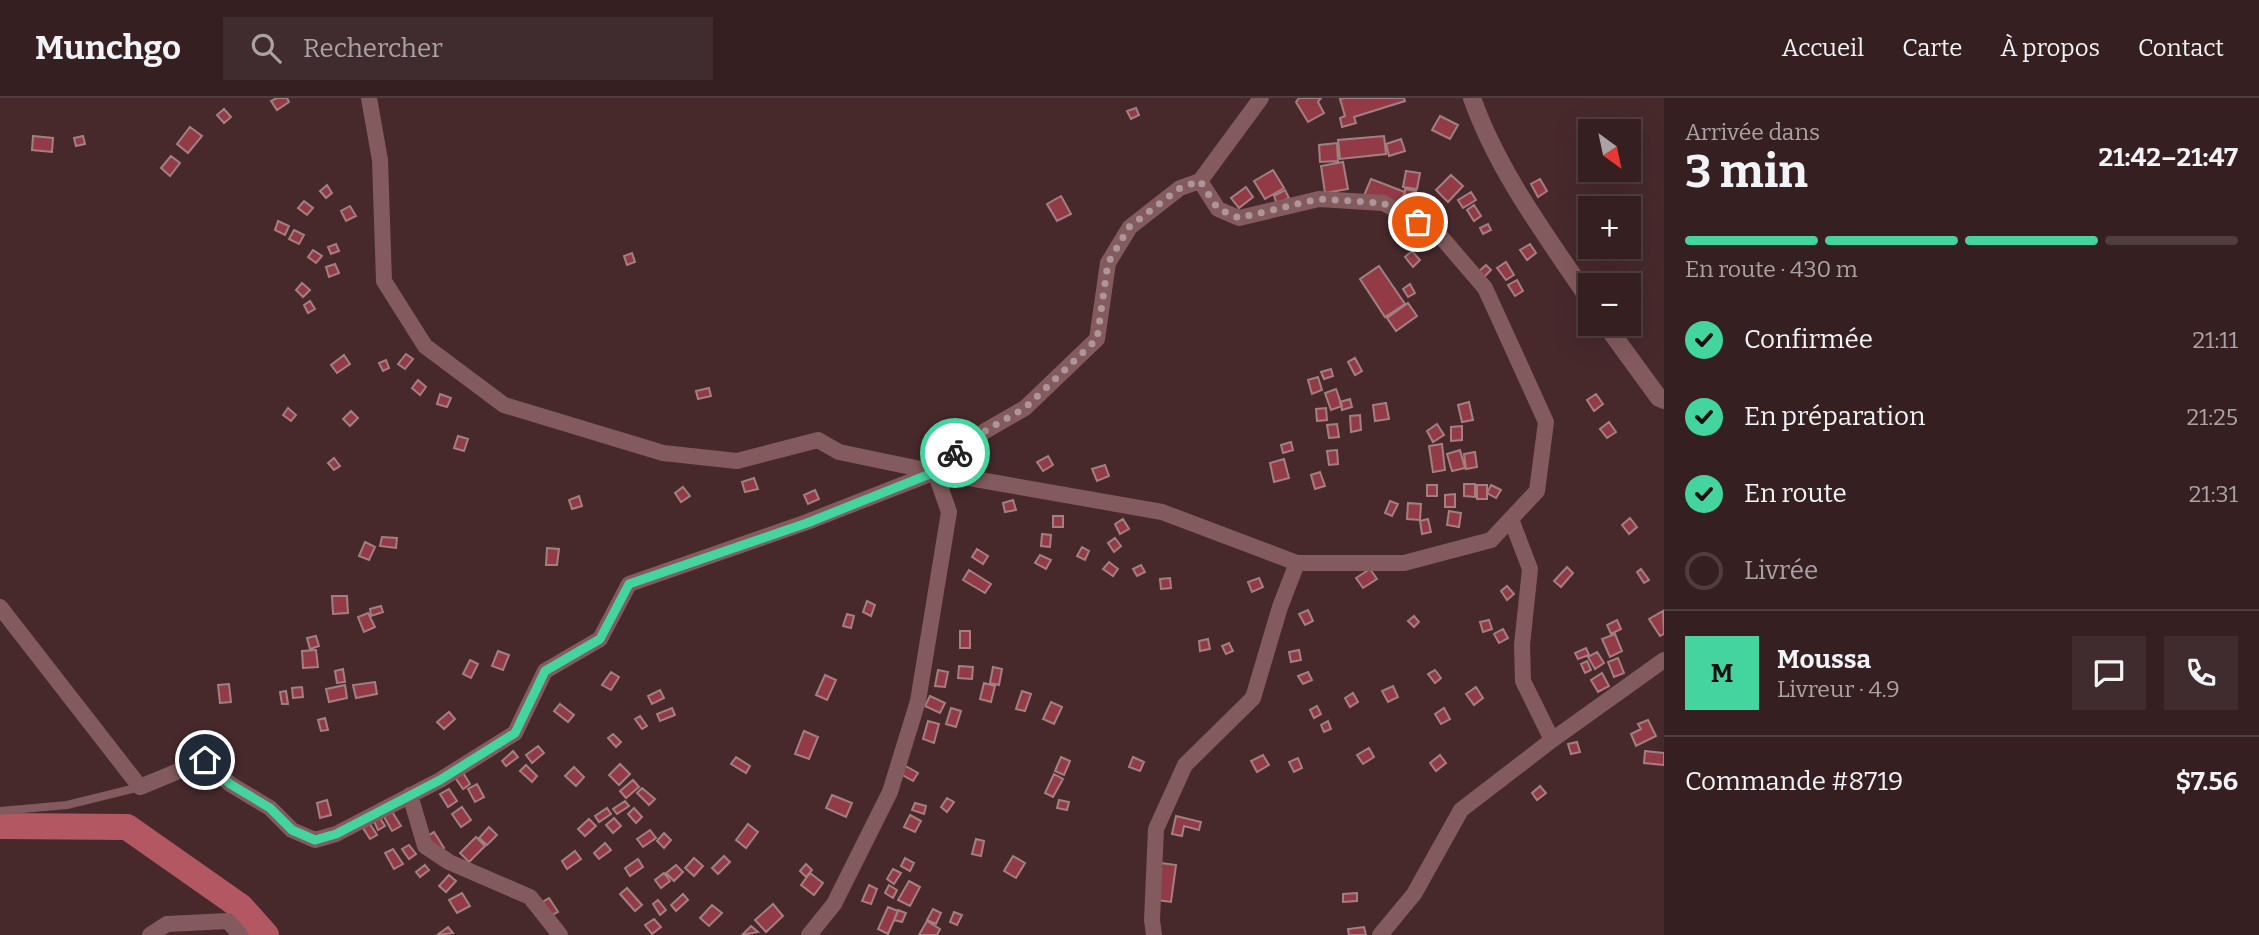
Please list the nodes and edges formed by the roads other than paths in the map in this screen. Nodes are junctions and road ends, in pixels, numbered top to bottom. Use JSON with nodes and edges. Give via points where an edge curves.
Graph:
{"nodes":[{"id":1,"x":369,"y":98,"type":"edge"},
{"id":2,"x":1261,"y":98,"type":"edge"},
{"id":3,"x":1472,"y":98,"type":"edge"},
{"id":4,"x":1200,"y":181,"type":"junction"},
{"id":5,"x":1578,"y":282,"type":"edge"},
{"id":6,"x":1614,"y":336,"type":"edge"},
{"id":7,"x":1664,"y":400,"type":"edge"},
{"id":8,"x":935,"y":472,"type":"junction"},
{"id":9,"x":1511,"y":519,"type":"junction"},
{"id":10,"x":1297,"y":563,"type":"junction"},
{"id":11,"x":0,"y":607,"type":"edge"},
{"id":12,"x":1664,"y":660,"type":"edge"},
{"id":13,"x":1552,"y":740,"type":"junction"},
{"id":14,"x":140,"y":787,"type":"junction"},
{"id":15,"x":410,"y":795,"type":"junction"},
{"id":16,"x":0,"y":811,"type":"edge"},
{"id":17,"x":150,"y":935,"type":"edge"},
{"id":18,"x":240,"y":935,"type":"edge"},
{"id":19,"x":560,"y":935,"type":"edge"},
{"id":20,"x":809,"y":935,"type":"edge"},
{"id":21,"x":1154,"y":935,"type":"edge"},
{"id":22,"x":1381,"y":935,"type":"edge"}],
"edges":[{"from":1,"to":8,"type":"street","via":[[380,160],[384,281],[425,346],[503,405],[663,453],[737,461],[818,440],[839,452]]},
{"from":2,"to":4,"type":"street"},
{"from":3,"to":5,"type":"street","via":[[1483,128],[1523,200]]},
{"from":4,"to":8,"type":"street","via":[[1180,188],[1129,227],[1108,263],[1097,339],[1025,408],[966,442]]},
{"from":4,"to":9,"type":"street","via":[[1228,216],[1239,218],[1318,199],[1383,203],[1436,231],[1485,288],[1546,422],[1536,491]]},
{"from":6,"to":7,"type":"street"},
{"from":8,"to":10,"type":"street","via":[[1162,512]]},
{"from":8,"to":15,"type":"street","via":[[807,523],[629,584],[600,639],[545,671],[515,733]]},
{"from":8,"to":20,"type":"street","via":[[949,512],[918,702],[890,792],[834,904]]},
{"from":9,"to":10,"type":"street","via":[[1492,540],[1404,563]]},
{"from":9,"to":13,"type":"street","via":[[1530,569],[1523,681]]},
{"from":10,"to":21,"type":"street","via":[[1253,698],[1185,765],[1156,829]]},
{"from":11,"to":14,"type":"street"},
{"from":12,"to":13,"type":"street"},
{"from":13,"to":22,"type":"street","via":[[1461,810],[1414,894]]},
{"from":14,"to":15,"type":"street","via":[[205,760],[292,830],[315,840],[336,834]]},
{"from":14,"to":16,"type":"lane","via":[[67,805]]},
{"from":15,"to":19,"type":"street","via":[[425,846],[449,862],[530,897]]},
{"from":17,"to":18,"type":"street","via":[[167,924],[228,921]]}]}
